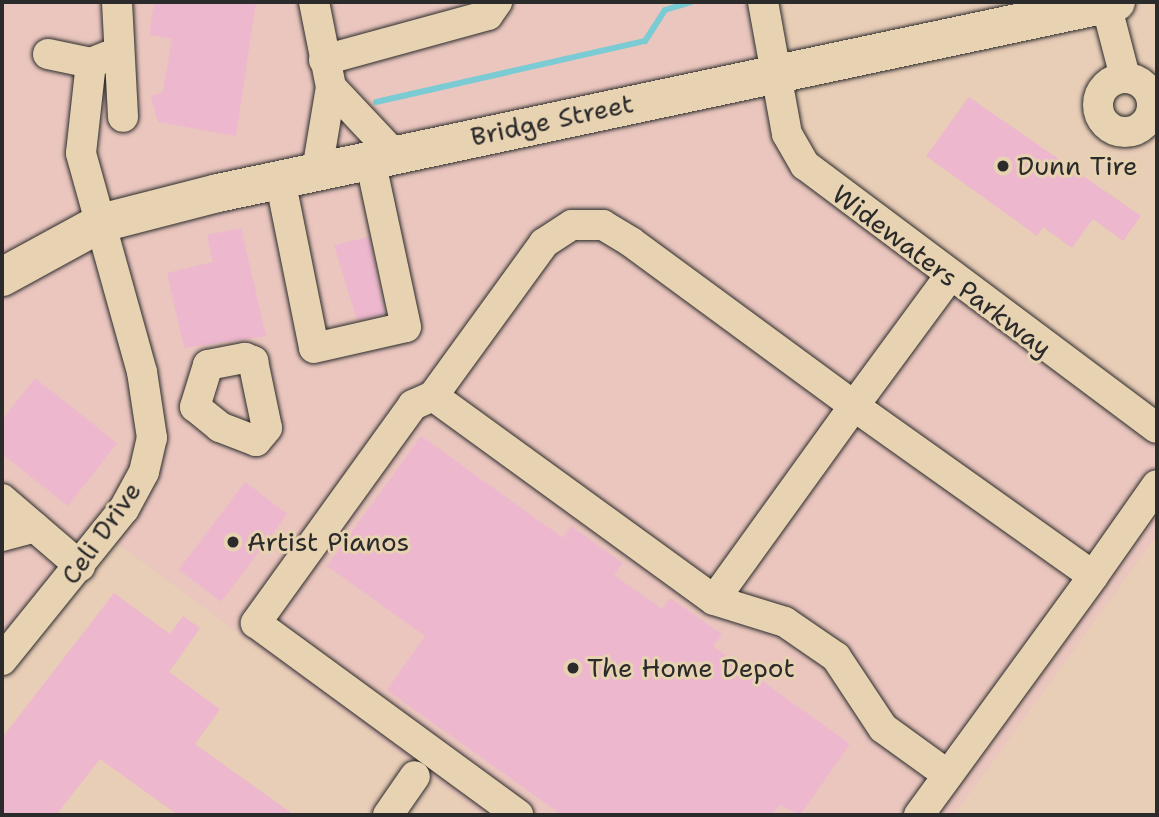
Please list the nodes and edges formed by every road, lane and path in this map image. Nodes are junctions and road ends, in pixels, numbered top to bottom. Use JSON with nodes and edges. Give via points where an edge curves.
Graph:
{"nodes":[{"id":1,"x":117,"y":2,"type":"edge"},
{"id":2,"x":314,"y":2,"type":"edge"},
{"id":3,"x":497,"y":2,"type":"edge"},
{"id":4,"x":763,"y":2,"type":"edge"},
{"id":5,"x":1111,"y":3,"type":"edge"},
{"id":6,"x":48,"y":54,"type":"dead end"},
{"id":7,"x":105,"y":57,"type":"junction"},
{"id":8,"x":328,"y":73,"type":"junction"},
{"id":9,"x":780,"y":77,"type":"junction"},
{"id":10,"x":1125,"y":77,"type":"junction"},
{"id":11,"x":1154,"y":105,"type":"edge"},
{"id":12,"x":123,"y":117,"type":"dead end"},
{"id":13,"x":382,"y":157,"type":"junction"},
{"id":14,"x":317,"y":171,"type":"junction"},
{"id":15,"x":280,"y":179,"type":"junction"},
{"id":16,"x":101,"y":223,"type":"junction"},
{"id":17,"x":2,"y":277,"type":"edge"},
{"id":18,"x":949,"y":278,"type":"junction"},
{"id":19,"x":433,"y":396,"type":"junction"},
{"id":20,"x":854,"y":406,"type":"junction"},
{"id":21,"x":195,"y":407,"type":"dead end"},
{"id":22,"x":150,"y":413,"type":"junction"},
{"id":23,"x":1157,"y":428,"type":"edge"},
{"id":24,"x":1157,"y":485,"type":"edge"},
{"id":25,"x":2,"y":499,"type":"edge"},
{"id":26,"x":35,"y":527,"type":"junction"},
{"id":27,"x":2,"y":536,"type":"edge"},
{"id":28,"x":80,"y":566,"type":"junction"},
{"id":29,"x":1093,"y":576,"type":"junction"},
{"id":30,"x":714,"y":600,"type":"junction"},
{"id":31,"x":2,"y":660,"type":"edge"},
{"id":32,"x":948,"y":775,"type":"junction"},
{"id":33,"x":415,"y":776,"type":"dead end"},
{"id":34,"x":388,"y":815,"type":"edge"},
{"id":35,"x":518,"y":815,"type":"edge"},
{"id":36,"x":919,"y":815,"type":"edge"}],
"edges":[{"from":1,"to":7,"type":"street"},
{"from":2,"to":8,"type":"street"},
{"from":3,"to":8,"type":"street","via":[[488,15]]},
{"from":4,"to":9,"type":"street","name":"Widewaters Parkway"},
{"from":5,"to":9,"type":"main road","name":"Bridge Street"},
{"from":5,"to":10,"type":"street"},
{"from":6,"to":7,"type":"street"},
{"from":7,"to":12,"type":"street"},
{"from":7,"to":16,"type":"street","name":"Celi Drive","via":[[81,153]]},
{"from":8,"to":13,"type":"street"},
{"from":8,"to":14,"type":"street"},
{"from":9,"to":13,"type":"main road","name":"Bridge Street"},
{"from":9,"to":18,"type":"street","name":"Widewaters Parkway","via":[[787,134],[805,165]]},
{"from":10,"to":11,"type":"street","via":[[1148,91]]},
{"from":10,"to":11,"type":"street","via":[[1108,83],[1098,98],[1104,123],[1128,132],[1144,124]]},
{"from":13,"to":14,"type":"main road","name":"Bridge Street"},
{"from":13,"to":15,"type":"street","via":[[407,327],[314,348]]},
{"from":14,"to":15,"type":"main road","name":"Bridge Street"},
{"from":15,"to":16,"type":"main road","name":"Bridge Street"},
{"from":16,"to":17,"type":"main road","name":"Bridge Street"},
{"from":16,"to":22,"type":"street","name":"Celi Drive"},
{"from":18,"to":20,"type":"street"},
{"from":18,"to":23,"type":"street","name":"Widewaters Parkway"},
{"from":19,"to":20,"type":"street","via":[[544,243],[572,225],[603,225]]},
{"from":19,"to":30,"type":"street"},
{"from":19,"to":35,"type":"street","via":[[413,405],[256,623]]},
{"from":20,"to":29,"type":"street"},
{"from":20,"to":30,"type":"street"},
{"from":21,"to":22,"type":"street"},
{"from":22,"to":28,"type":"street","name":"Celi Drive","via":[[144,472]]},
{"from":24,"to":29,"type":"street"},
{"from":25,"to":26,"type":"street"},
{"from":26,"to":27,"type":"street"},
{"from":26,"to":28,"type":"street"},
{"from":28,"to":31,"type":"street","name":"Celi Drive"},
{"from":29,"to":32,"type":"street"},
{"from":30,"to":32,"type":"street","via":[[785,622],[836,657],[883,728]]},
{"from":32,"to":36,"type":"street"},
{"from":33,"to":34,"type":"street"}]}
